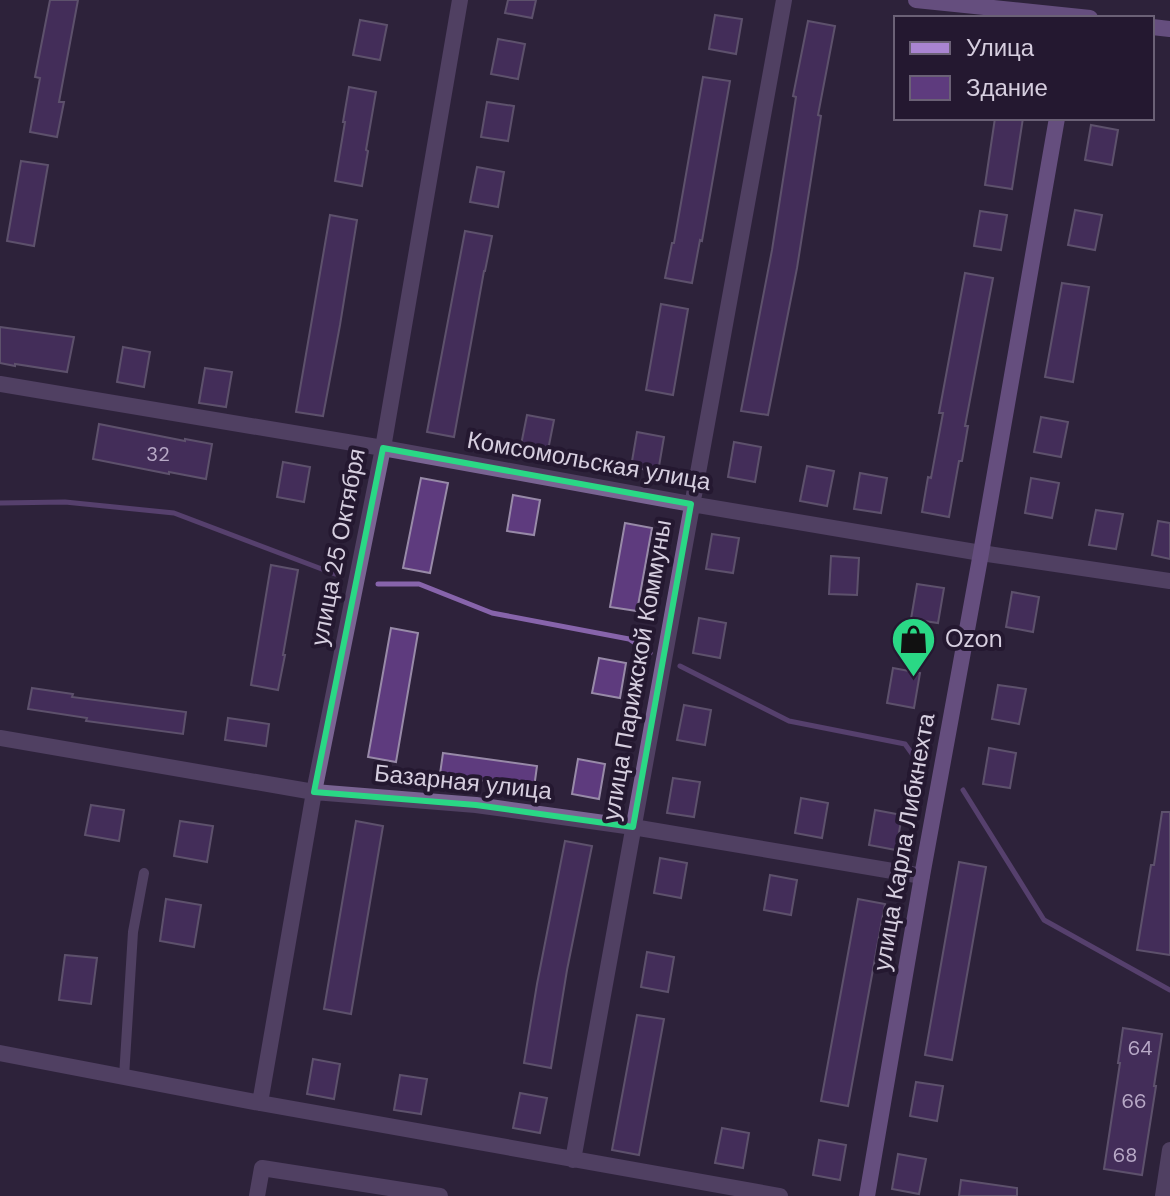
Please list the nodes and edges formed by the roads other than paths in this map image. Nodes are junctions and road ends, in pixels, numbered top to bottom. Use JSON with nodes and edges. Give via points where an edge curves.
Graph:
{"nodes":[{"id":1,"x":460,"y":0,"type":"edge"},
{"id":2,"x":784,"y":0,"type":"edge"},
{"id":3,"x":916,"y":0,"type":"edge"},
{"id":4,"x":1079,"y":13,"type":"edge"},
{"id":5,"x":1057,"y":120,"type":"edge"},
{"id":6,"x":0,"y":384,"type":"edge"},
{"id":7,"x":383,"y":448,"type":"junction"},
{"id":8,"x":691,"y":504,"type":"junction"},
{"id":9,"x":981,"y":553,"type":"junction"},
{"id":10,"x":1170,"y":581,"type":"edge"},
{"id":11,"x":0,"y":738,"type":"edge"},
{"id":12,"x":314,"y":792,"type":"junction"},
{"id":13,"x":633,"y":827,"type":"junction"},
{"id":14,"x":144,"y":873,"type":"dead end"},
{"id":15,"x":922,"y":876,"type":"junction"},
{"id":16,"x":0,"y":1053,"type":"edge"},
{"id":17,"x":124,"y":1077,"type":"junction"},
{"id":18,"x":260,"y":1103,"type":"junction"},
{"id":19,"x":1170,"y":1150,"type":"edge"},
{"id":20,"x":573,"y":1160,"type":"junction"},
{"id":21,"x":257,"y":1196,"type":"edge"},
{"id":22,"x":440,"y":1196,"type":"edge"},
{"id":23,"x":780,"y":1196,"type":"edge"},
{"id":24,"x":867,"y":1196,"type":"edge"},
{"id":25,"x":1163,"y":1196,"type":"edge"}],
"edges":[{"from":1,"to":7,"type":"street","name":"улица 25 Октября"},
{"from":2,"to":8,"type":"street","name":"улица Парижской Коммуны"},
{"from":3,"to":4,"type":"main road"},
{"from":5,"to":9,"type":"main road","name":"улица Карла Либкнехта"},
{"from":6,"to":7,"type":"street","name":"Комсомольская улица"},
{"from":7,"to":8,"type":"street","name":"Комсомольская улица"},
{"from":7,"to":12,"type":"street","name":"улица 25 Октября"},
{"from":8,"to":9,"type":"street","name":"Комсомольская улица"},
{"from":8,"to":13,"type":"street","name":"улица Парижской Коммуны"},
{"from":9,"to":10,"type":"street","name":"Комсомольская улица"},
{"from":9,"to":15,"type":"main road","name":"улица Карла Либкнехта"},
{"from":11,"to":12,"type":"street","name":"Базарная улица"},
{"from":12,"to":13,"type":"street","name":"Базарная улица","via":[[476,805]]},
{"from":12,"to":18,"type":"street","name":"улица 25 Октября"},
{"from":13,"to":15,"type":"street","name":"Базарная улица"},
{"from":13,"to":20,"type":"street","name":"улица Парижской Коммуны"},
{"from":14,"to":17,"type":"lane","via":[[133,932]]},
{"from":15,"to":24,"type":"main road","name":"улица Карла Либкнехта"},
{"from":16,"to":17,"type":"street"},
{"from":17,"to":18,"type":"street"},
{"from":18,"to":20,"type":"street"},
{"from":19,"to":25,"type":"street"},
{"from":20,"to":23,"type":"street"},
{"from":21,"to":22,"type":"street","via":[[262,1168]]}]}
